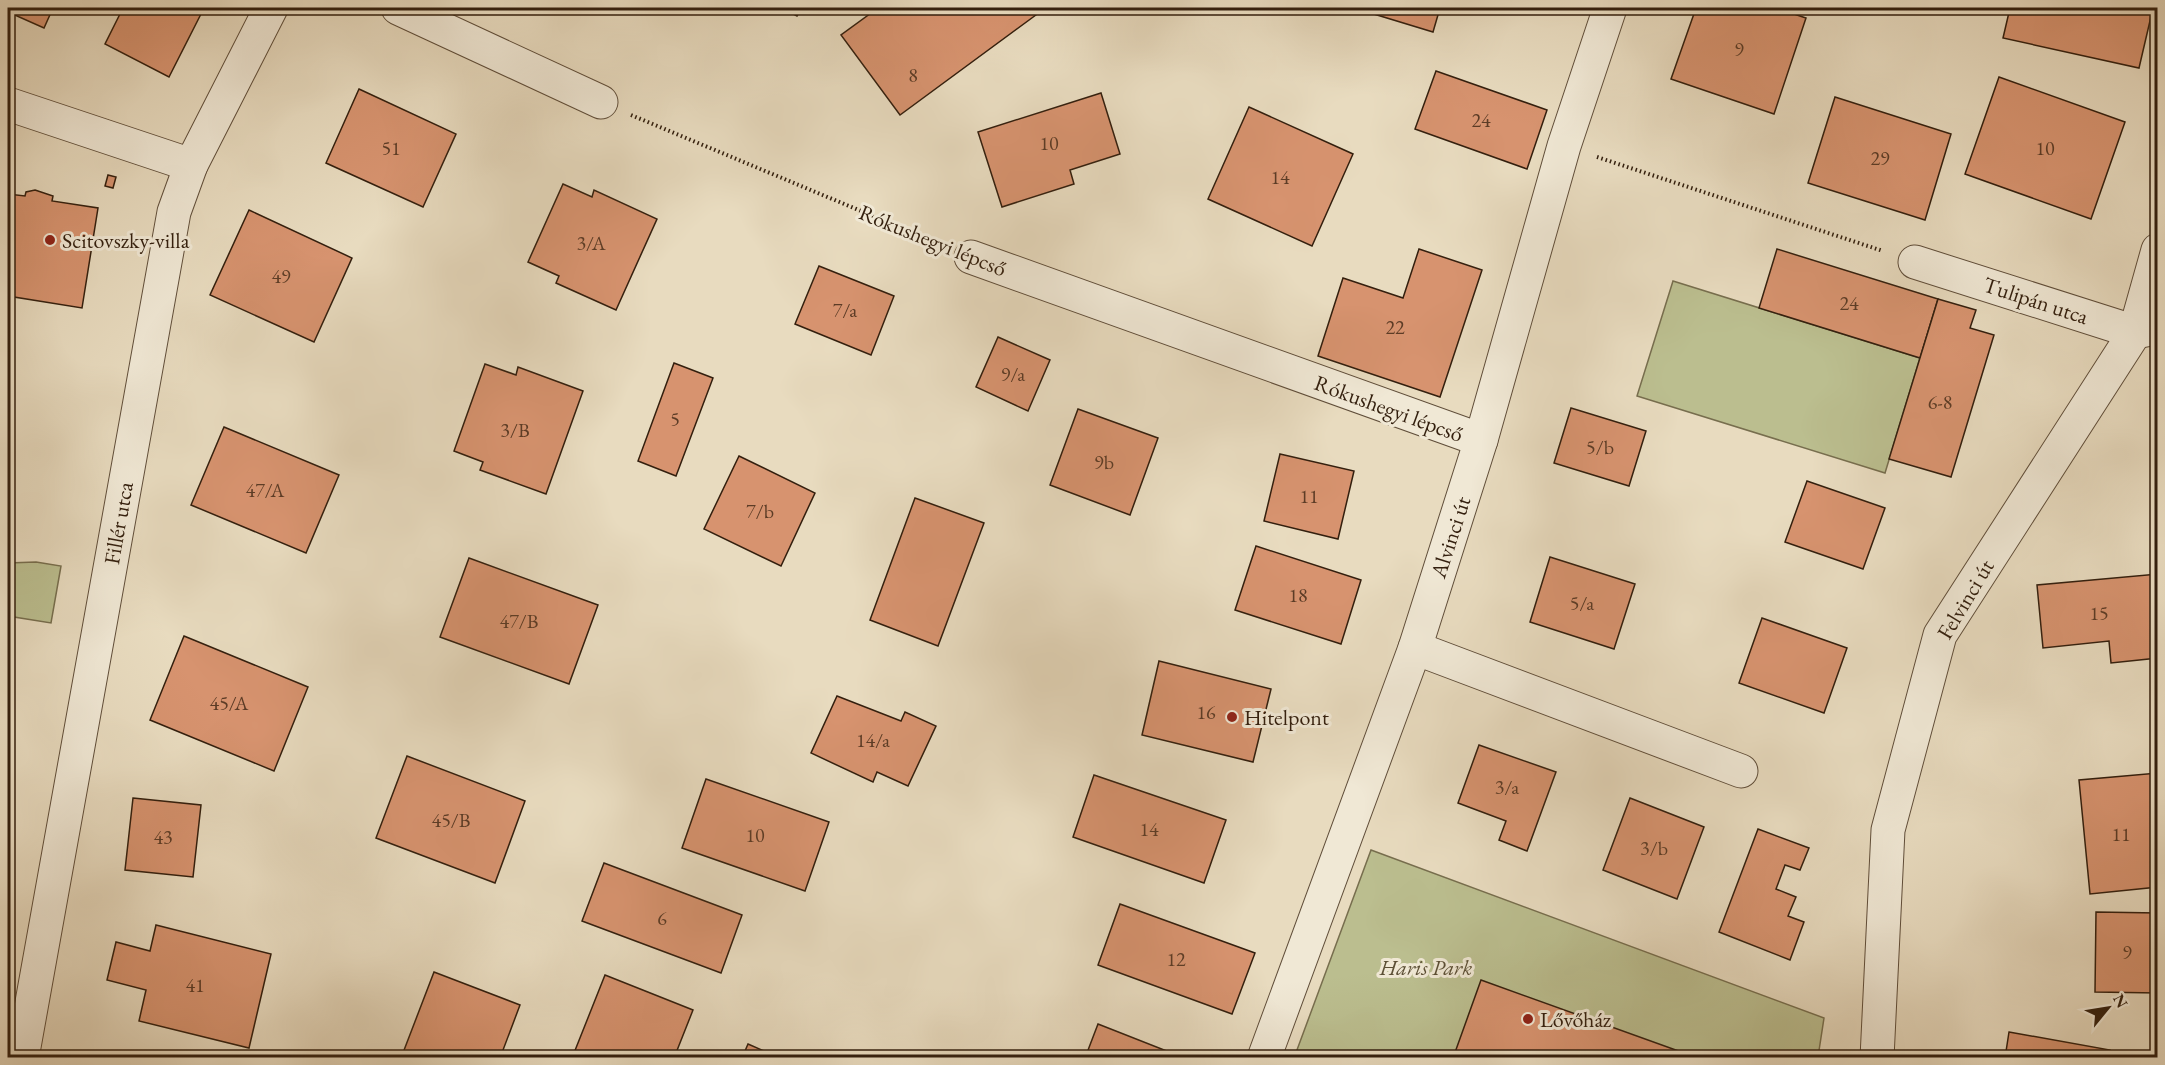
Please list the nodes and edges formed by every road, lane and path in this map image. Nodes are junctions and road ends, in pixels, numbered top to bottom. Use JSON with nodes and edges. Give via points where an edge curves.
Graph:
{"nodes":[{"id":1,"x":271,"y":8,"type":"edge"},
{"id":2,"x":398,"y":8,"type":"edge"},
{"id":3,"x":1610,"y":8,"type":"edge"},
{"id":4,"x":601,"y":102,"type":"joint"},
{"id":5,"x":8,"y":104,"type":"edge"},
{"id":6,"x":1564,"y":146,"type":"junction"},
{"id":7,"x":191,"y":165,"type":"junction"},
{"id":8,"x":2157,"y":250,"type":"edge"},
{"id":9,"x":971,"y":257,"type":"joint"},
{"id":10,"x":1915,"y":262,"type":"joint"},
{"id":11,"x":2146,"y":330,"type":"edge"},
{"id":12,"x":1481,"y":440,"type":"junction"},
{"id":13,"x":1415,"y":648,"type":"junction"},
{"id":14,"x":1741,"y":771,"type":"dead end"},
{"id":15,"x":22,"y":1058,"type":"edge"},
{"id":16,"x":1264,"y":1058,"type":"edge"},
{"id":17,"x":1877,"y":1058,"type":"edge"}],
"edges":[{"from":1,"to":7,"type":"street","name":"Fillér utca"},
{"from":2,"to":4,"type":"street"},
{"from":3,"to":6,"type":"street","name":"Alvinci út"},
{"from":4,"to":9,"type":"path","name":"Rókushegyi lépcső"},
{"from":5,"to":7,"type":"street"},
{"from":6,"to":10,"type":"path"},
{"from":6,"to":12,"type":"street","name":"Alvinci út"},
{"from":7,"to":15,"type":"street","name":"Fillér utca","via":[[174,212]]},
{"from":8,"to":11,"type":"street","name":"Felvinci út"},
{"from":9,"to":12,"type":"street","name":"Rókushegyi lépcső"},
{"from":10,"to":11,"type":"street","name":"Tulipán utca"},
{"from":11,"to":17,"type":"street","name":"Felvinci út","via":[[1940,635],[1888,830]]},
{"from":12,"to":13,"type":"street","name":"Alvinci út"},
{"from":13,"to":14,"type":"street"},
{"from":13,"to":16,"type":"street","name":"Alvinci út"}]}
